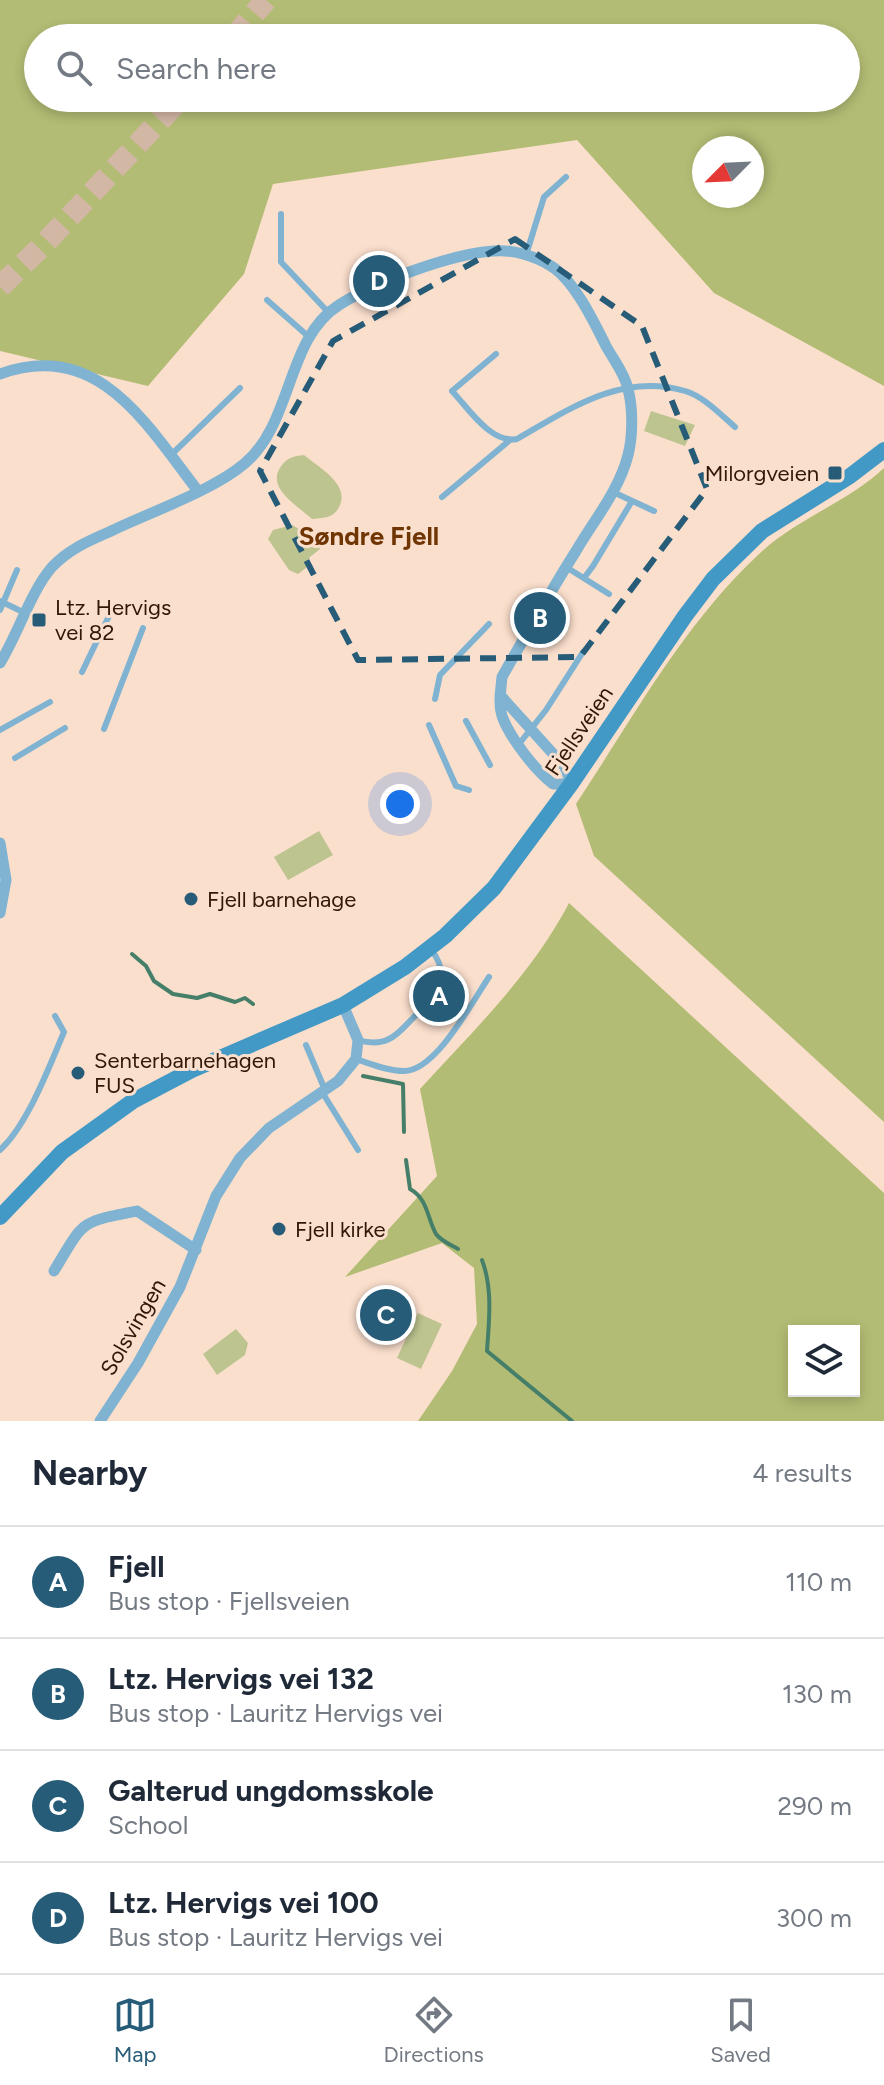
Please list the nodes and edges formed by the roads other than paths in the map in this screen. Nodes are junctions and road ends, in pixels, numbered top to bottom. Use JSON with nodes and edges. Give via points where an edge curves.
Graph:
{"nodes":[{"id":1,"x":566,"y":177,"type":"dead end"},
{"id":2,"x":281,"y":214,"type":"dead end"},
{"id":3,"x":526,"y":255,"type":"junction"},
{"id":4,"x":267,"y":300,"type":"dead end"},
{"id":5,"x":328,"y":312,"type":"junction"},
{"id":6,"x":309,"y":337,"type":"junction"},
{"id":7,"x":496,"y":354,"type":"dead end"},
{"id":8,"x":0,"y":374,"type":"edge"},
{"id":9,"x":240,"y":388,"type":"dead end"},
{"id":10,"x":628,"y":388,"type":"junction"},
{"id":11,"x":735,"y":427,"type":"dead end"},
{"id":12,"x":510,"y":440,"type":"junction"},
{"id":13,"x":884,"y":450,"type":"edge"},
{"id":14,"x":170,"y":456,"type":"junction"},
{"id":15,"x":198,"y":491,"type":"junction"},
{"id":16,"x":613,"y":492,"type":"junction"},
{"id":17,"x":442,"y":497,"type":"dead end"},
{"id":18,"x":632,"y":501,"type":"junction"},
{"id":19,"x":654,"y":511,"type":"dead end"},
{"id":20,"x":566,"y":567,"type":"junction"},
{"id":21,"x":17,"y":570,"type":"dead end"},
{"id":22,"x":584,"y":578,"type":"junction"},
{"id":23,"x":609,"y":594,"type":"dead end"},
{"id":24,"x":2,"y":605,"type":"edge"},
{"id":25,"x":27,"y":614,"type":"junction"},
{"id":26,"x":110,"y":614,"type":"dead end"},
{"id":27,"x":489,"y":624,"type":"dead end"},
{"id":28,"x":143,"y":628,"type":"dead end"},
{"id":29,"x":583,"y":652,"type":"dead end"},
{"id":30,"x":0,"y":663,"type":"edge"},
{"id":31,"x":82,"y":672,"type":"dead end"},
{"id":32,"x":500,"y":695,"type":"junction"},
{"id":33,"x":435,"y":699,"type":"dead end"},
{"id":34,"x":50,"y":702,"type":"dead end"},
{"id":35,"x":466,"y":721,"type":"dead end"},
{"id":36,"x":429,"y":725,"type":"dead end"},
{"id":37,"x":530,"y":727,"type":"junction"},
{"id":38,"x":65,"y":728,"type":"dead end"},
{"id":39,"x":104,"y":729,"type":"dead end"},
{"id":40,"x":0,"y":730,"type":"edge"},
{"id":41,"x":519,"y":744,"type":"junction"},
{"id":42,"x":15,"y":758,"type":"dead end"},
{"id":43,"x":490,"y":765,"type":"dead end"},
{"id":44,"x":571,"y":784,"type":"junction"},
{"id":45,"x":469,"y":790,"type":"dead end"},
{"id":46,"x":0,"y":843,"type":"edge"},
{"id":47,"x":0,"y":913,"type":"edge"},
{"id":48,"x":430,"y":948,"type":"junction"},
{"id":49,"x":489,"y":977,"type":"dead end"},
{"id":50,"x":343,"y":1005,"type":"junction"},
{"id":51,"x":55,"y":1016,"type":"dead end"},
{"id":52,"x":358,"y":1040,"type":"junction"},
{"id":53,"x":306,"y":1045,"type":"dead end"},
{"id":54,"x":356,"y":1059,"type":"junction"},
{"id":55,"x":324,"y":1091,"type":"junction"},
{"id":56,"x":0,"y":1150,"type":"edge"},
{"id":57,"x":358,"y":1150,"type":"dead end"},
{"id":58,"x":0,"y":1217,"type":"edge"},
{"id":59,"x":196,"y":1250,"type":"junction"},
{"id":60,"x":54,"y":1271,"type":"dead end"},
{"id":61,"x":100,"y":1421,"type":"edge"}],
"edges":[{"from":1,"to":3,"type":"lane","via":[[544,197]]},
{"from":2,"to":5,"type":"lane","via":[[281,262]]},
{"from":3,"to":5,"type":"street","via":[[494,251],[449,261],[395,279]]},
{"from":3,"to":10,"type":"street","via":[[551,266],[572,289]]},
{"from":4,"to":6,"type":"lane"},
{"from":5,"to":6,"type":"street"},
{"from":6,"to":15,"type":"street","via":[[264,443],[244,465]]},
{"from":7,"to":12,"type":"lane","via":[[452,391],[491,432]]},
{"from":8,"to":14,"type":"street","via":[[47,365],[103,382],[125,399]]},
{"from":9,"to":14,"type":"lane"},
{"from":10,"to":11,"type":"lane","via":[[686,391]]},
{"from":10,"to":12,"type":"lane","via":[[603,392]]},
{"from":10,"to":16,"type":"street","via":[[628,455]]},
{"from":12,"to":17,"type":"lane"},
{"from":13,"to":44,"type":"main road","name":"Fjellsveien","via":[[762,531],[713,579]]},
{"from":14,"to":15,"type":"street"},
{"from":15,"to":25,"type":"street","via":[[71,551],[47,573]]},
{"from":16,"to":18,"type":"lane"},
{"from":16,"to":20,"type":"street"},
{"from":18,"to":19,"type":"lane"},
{"from":18,"to":22,"type":"lane"},
{"from":20,"to":22,"type":"lane"},
{"from":20,"to":32,"type":"street","via":[[502,677]]},
{"from":21,"to":24,"type":"lane"},
{"from":22,"to":23,"type":"lane"},
{"from":24,"to":25,"type":"lane"},
{"from":25,"to":30,"type":"street"},
{"from":26,"to":31,"type":"lane"},
{"from":27,"to":33,"type":"lane","via":[[440,675]]},
{"from":28,"to":39,"type":"lane"},
{"from":29,"to":37,"type":"lane"},
{"from":32,"to":37,"type":"street"},
{"from":32,"to":41,"type":"street","via":[[502,716]]},
{"from":34,"to":40,"type":"lane"},
{"from":35,"to":43,"type":"lane"},
{"from":36,"to":45,"type":"lane","via":[[456,786]]},
{"from":37,"to":41,"type":"lane"},
{"from":37,"to":44,"type":"street","via":[[565,767]]},
{"from":38,"to":42,"type":"lane"},
{"from":41,"to":44,"type":"street","via":[[553,784]]},
{"from":44,"to":48,"type":"main road","name":"Fjellsveien","via":[[494,888]]},
{"from":46,"to":47,"type":"street","via":[[6,880]]},
{"from":48,"to":50,"type":"main road","name":"Fjellsveien"},
{"from":48,"to":52,"type":"lane","via":[[440,961],[437,994],[390,1039]]},
{"from":49,"to":54,"type":"lane","via":[[430,1060],[407,1072]]},
{"from":50,"to":52,"type":"street"},
{"from":50,"to":58,"type":"main road","name":"Fjellsveien","via":[[192,1070],[112,1114],[62,1152]]},
{"from":51,"to":56,"type":"lane","via":[[64,1032],[39,1089]]},
{"from":52,"to":54,"type":"street"},
{"from":53,"to":55,"type":"lane"},
{"from":54,"to":55,"type":"street","name":"Solsvingen"},
{"from":55,"to":57,"type":"lane"},
{"from":55,"to":59,"type":"street","name":"Solsvingen","via":[[269,1128],[240,1158],[216,1196]]},
{"from":59,"to":60,"type":"street","via":[[137,1211],[80,1227]]},
{"from":59,"to":61,"type":"street","name":"Solsvingen","via":[[142,1356]]}]}
